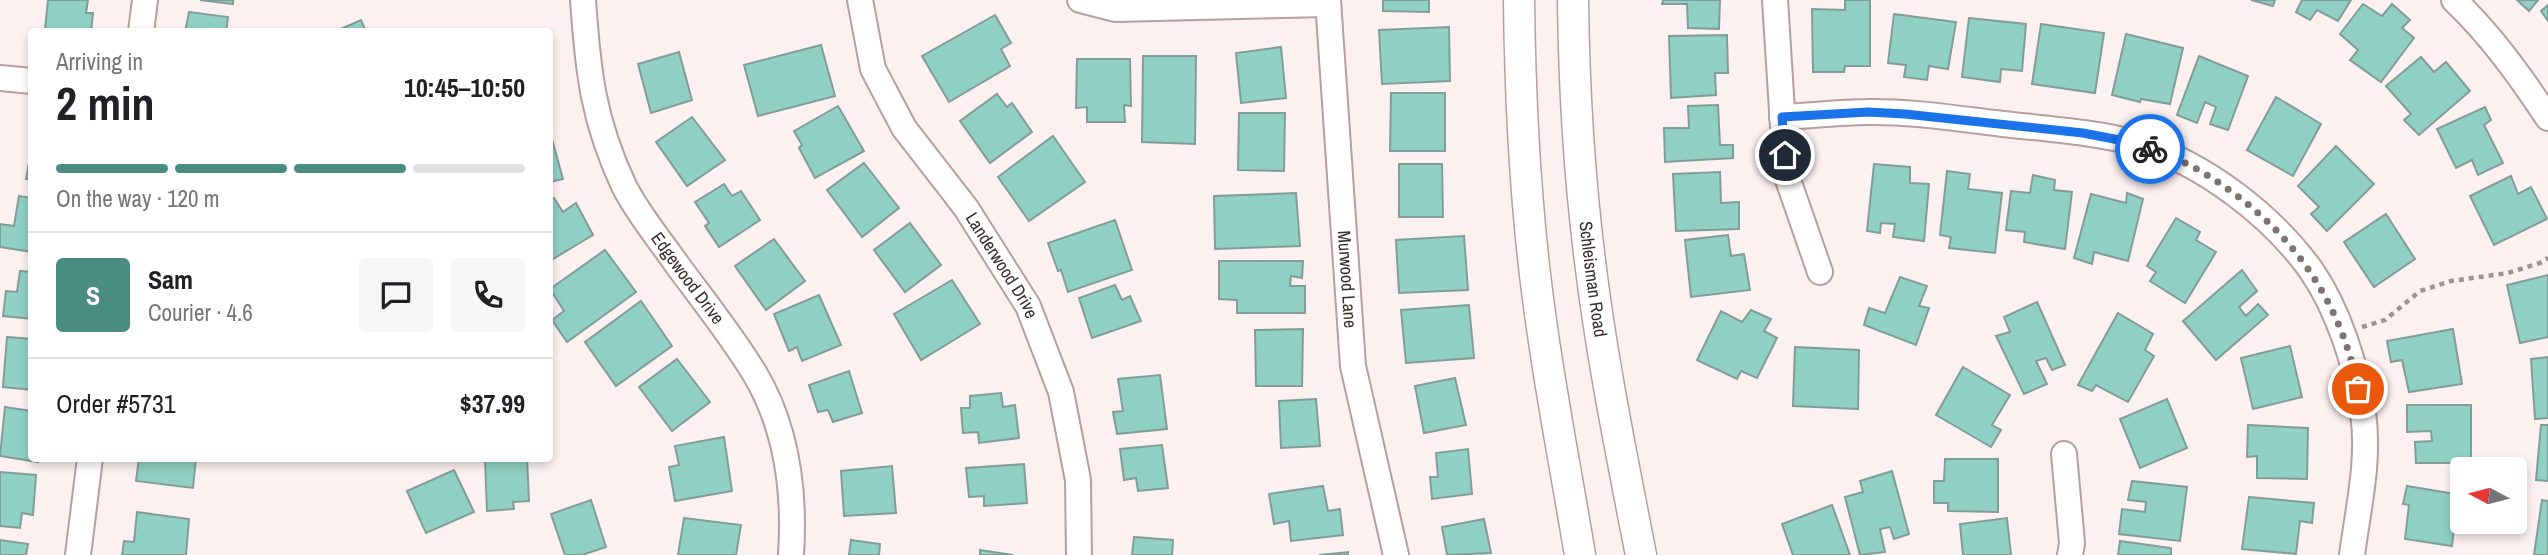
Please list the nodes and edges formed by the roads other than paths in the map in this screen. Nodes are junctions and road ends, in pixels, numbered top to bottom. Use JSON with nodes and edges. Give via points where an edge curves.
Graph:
{"nodes":[{"id":1,"x":145,"y":0,"type":"edge"},
{"id":2,"x":582,"y":0,"type":"edge"},
{"id":3,"x":860,"y":0,"type":"edge"},
{"id":4,"x":1080,"y":0,"type":"edge"},
{"id":5,"x":1518,"y":0,"type":"edge"},
{"id":6,"x":1573,"y":0,"type":"edge"},
{"id":7,"x":1775,"y":0,"type":"edge"},
{"id":8,"x":2454,"y":0,"type":"edge"},
{"id":9,"x":1328,"y":2,"type":"edge"},
{"id":10,"x":142,"y":28,"type":"edge"},
{"id":11,"x":0,"y":78,"type":"edge"},
{"id":12,"x":28,"y":82,"type":"edge"},
{"id":13,"x":1782,"y":117,"type":"junction"},
{"id":14,"x":2548,"y":118,"type":"edge"},
{"id":15,"x":1820,"y":272,"type":"dead end"},
{"id":16,"x":2064,"y":454,"type":"dead end"},
{"id":17,"x":90,"y":462,"type":"edge"},
{"id":18,"x":78,"y":555,"type":"edge"},
{"id":19,"x":792,"y":555,"type":"edge"},
{"id":20,"x":1079,"y":555,"type":"edge"},
{"id":21,"x":1396,"y":555,"type":"edge"},
{"id":22,"x":1580,"y":555,"type":"edge"},
{"id":23,"x":1641,"y":555,"type":"edge"},
{"id":24,"x":2070,"y":555,"type":"edge"},
{"id":25,"x":2352,"y":555,"type":"edge"}],
"edges":[{"from":1,"to":10,"type":"street"},
{"from":2,"to":19,"type":"street","name":"Edgewood Drive","via":[[595,110],[625,188],[736,345],[774,413],[792,491]]},
{"from":3,"to":20,"type":"street","name":"Landerwood Drive","via":[[873,69],[904,128],[967,208],[1028,306],[1061,392],[1078,480]]},
{"from":4,"to":9,"type":"street","via":[[1115,9]]},
{"from":5,"to":22,"type":"main road","via":[[1534,264]]},
{"from":6,"to":23,"type":"main road","name":"Schleisman Road","via":[[1578,140],[1590,261]]},
{"from":7,"to":13,"type":"street"},
{"from":8,"to":14,"type":"street","via":[[2521,77]]},
{"from":9,"to":21,"type":"street","name":"Murwood Lane","via":[[1353,366]]},
{"from":11,"to":12,"type":"street"},
{"from":13,"to":15,"type":"street","via":[[1786,174]]},
{"from":13,"to":25,"type":"street","via":[[1868,112],[2083,133],[2140,144],[2193,167],[2250,206],[2312,271],[2353,364],[2365,458]]},
{"from":16,"to":24,"type":"street"},
{"from":17,"to":18,"type":"street"}]}
